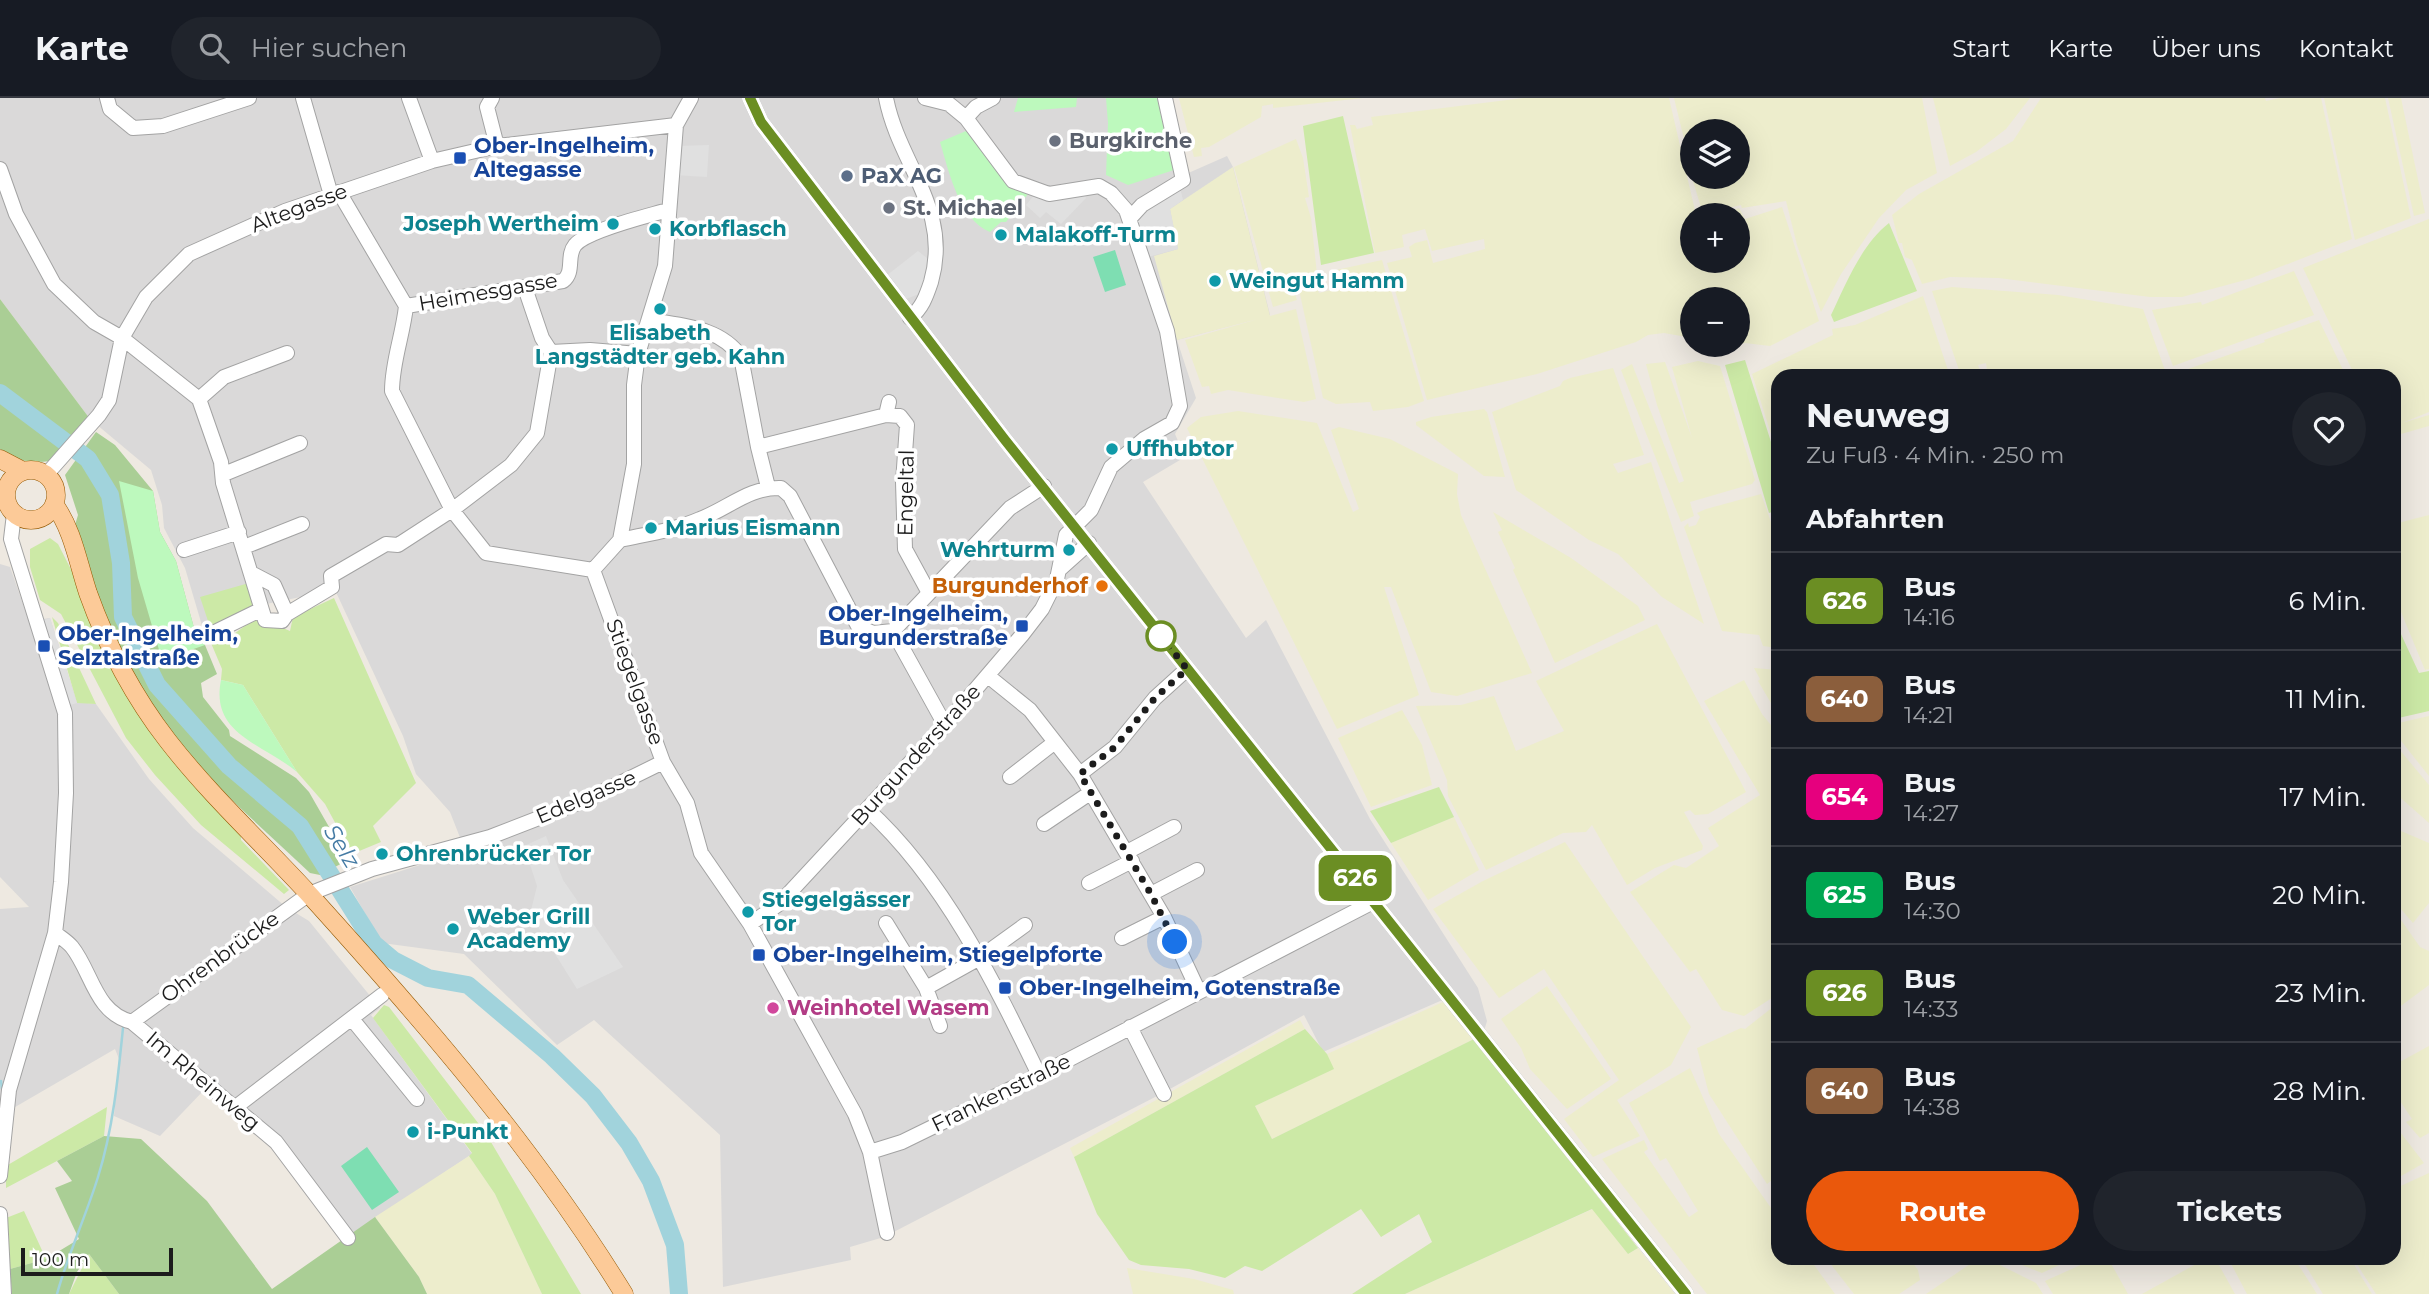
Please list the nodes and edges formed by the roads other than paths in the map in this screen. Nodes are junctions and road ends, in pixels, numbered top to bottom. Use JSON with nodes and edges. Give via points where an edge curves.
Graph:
{"nodes":[{"id":1,"x":107,"y":98,"type":"edge"},
{"id":2,"x":249,"y":98,"type":"edge"},
{"id":3,"x":303,"y":98,"type":"edge"},
{"id":4,"x":409,"y":98,"type":"edge"},
{"id":5,"x":492,"y":98,"type":"edge"},
{"id":6,"x":691,"y":98,"type":"edge"},
{"id":7,"x":750,"y":98,"type":"edge"},
{"id":8,"x":886,"y":98,"type":"edge"},
{"id":9,"x":925,"y":98,"type":"edge"},
{"id":10,"x":993,"y":98,"type":"edge"},
{"id":11,"x":1165,"y":98,"type":"edge"},
{"id":12,"x":966,"y":118,"type":"junction"},
{"id":13,"x":676,"y":125,"type":"junction"},
{"id":14,"x":497,"y":146,"type":"junction"},
{"id":15,"x":432,"y":161,"type":"junction"},
{"id":16,"x":0,"y":169,"type":"edge"},
{"id":17,"x":335,"y":193,"type":"junction"},
{"id":18,"x":668,"y":210,"type":"junction"},
{"id":19,"x":1130,"y":217,"type":"junction"},
{"id":20,"x":525,"y":288,"type":"junction"},
{"id":21,"x":406,"y":306,"type":"junction"},
{"id":22,"x":910,"y":318,"type":"junction"},
{"id":23,"x":650,"y":320,"type":"junction"},
{"id":24,"x":122,"y":338,"type":"junction"},
{"id":25,"x":551,"y":352,"type":"junction"},
{"id":26,"x":287,"y":353,"type":"dead end"},
{"id":27,"x":638,"y":354,"type":"junction"},
{"id":28,"x":199,"y":399,"type":"junction"},
{"id":29,"x":300,"y":443,"type":"dead end"},
{"id":30,"x":758,"y":447,"type":"junction"},
{"id":31,"x":0,"y":459,"type":"edge"},
{"id":32,"x":11,"y":474,"type":"edge"},
{"id":33,"x":224,"y":474,"type":"junction"},
{"id":34,"x":46,"y":475,"type":"junction"},
{"id":35,"x":1044,"y":486,"type":"junction"},
{"id":36,"x":768,"y":487,"type":"junction"},
{"id":37,"x":54,"y":504,"type":"junction"},
{"id":38,"x":452,"y":510,"type":"junction"},
{"id":39,"x":26,"y":517,"type":"junction"},
{"id":40,"x":302,"y":524,"type":"dead end"},
{"id":41,"x":1075,"y":525,"type":"junction"},
{"id":42,"x":239,"y":532,"type":"junction"},
{"id":43,"x":6,"y":540,"type":"edge"},
{"id":44,"x":620,"y":540,"type":"junction"},
{"id":45,"x":1088,"y":543,"type":"junction"},
{"id":46,"x":244,"y":547,"type":"junction"},
{"id":47,"x":184,"y":550,"type":"dead end"},
{"id":48,"x":1060,"y":569,"type":"junction"},
{"id":49,"x":593,"y":570,"type":"junction"},
{"id":50,"x":253,"y":574,"type":"junction"},
{"id":51,"x":88,"y":592,"type":"junction"},
{"id":52,"x":929,"y":593,"type":"junction"},
{"id":53,"x":260,"y":610,"type":"junction"},
{"id":54,"x":287,"y":614,"type":"junction"},
{"id":55,"x":893,"y":631,"type":"junction"},
{"id":56,"x":213,"y":633,"type":"dead end"},
{"id":57,"x":1187,"y":669,"type":"junction"},
{"id":58,"x":988,"y":676,"type":"junction"},
{"id":59,"x":944,"y":725,"type":"junction"},
{"id":60,"x":1055,"y":742,"type":"junction"},
{"id":61,"x":663,"y":762,"type":"junction"},
{"id":62,"x":1080,"y":774,"type":"junction"},
{"id":63,"x":1010,"y":777,"type":"dead end"},
{"id":64,"x":1090,"y":793,"type":"junction"},
{"id":65,"x":867,"y":809,"type":"junction"},
{"id":66,"x":1044,"y":824,"type":"dead end"},
{"id":67,"x":1174,"y":827,"type":"dead end"},
{"id":68,"x":1129,"y":857,"type":"junction"},
{"id":69,"x":1197,"y":870,"type":"dead end"},
{"id":70,"x":1089,"y":883,"type":"dead end"},
{"id":71,"x":309,"y":894,"type":"junction"},
{"id":72,"x":1151,"y":894,"type":"junction"},
{"id":73,"x":1375,"y":901,"type":"junction"},
{"id":74,"x":1164,"y":917,"type":"junction"},
{"id":75,"x":886,"y":923,"type":"dead end"},
{"id":76,"x":750,"y":924,"type":"junction"},
{"id":77,"x":1026,"y":925,"type":"dead end"},
{"id":78,"x":55,"y":933,"type":"junction"},
{"id":79,"x":1122,"y":939,"type":"dead end"},
{"id":80,"x":978,"y":959,"type":"junction"},
{"id":81,"x":926,"y":988,"type":"junction"},
{"id":82,"x":1198,"y":990,"type":"junction"},
{"id":83,"x":382,"y":995,"type":"dead end"},
{"id":84,"x":352,"y":1018,"type":"junction"},
{"id":85,"x":132,"y":1022,"type":"junction"},
{"id":86,"x":940,"y":1026,"type":"dead end"},
{"id":87,"x":1130,"y":1027,"type":"junction"},
{"id":88,"x":1039,"y":1075,"type":"junction"},
{"id":89,"x":1164,"y":1094,"type":"dead end"},
{"id":90,"x":417,"y":1099,"type":"dead end"},
{"id":91,"x":237,"y":1107,"type":"junction"},
{"id":92,"x":870,"y":1152,"type":"junction"},
{"id":93,"x":0,"y":1176,"type":"edge"},
{"id":94,"x":0,"y":1214,"type":"edge"},
{"id":95,"x":887,"y":1233,"type":"dead end"},
{"id":96,"x":348,"y":1238,"type":"dead end"},
{"id":97,"x":4,"y":1294,"type":"edge"},
{"id":98,"x":624,"y":1294,"type":"edge"},
{"id":99,"x":1686,"y":1294,"type":"edge"}],
"edges":[{"from":1,"to":2,"type":"street","via":[[110,110],[133,128],[163,126]]},
{"from":3,"to":17,"type":"street","name":"Heimesgasse"},
{"from":4,"to":15,"type":"street"},
{"from":5,"to":14,"type":"street","via":[[487,107]]},
{"from":6,"to":13,"type":"street"},
{"from":7,"to":22,"type":"street","via":[[761,122]]},
{"from":8,"to":22,"type":"street","via":[[936,226],[937,259],[924,303]]},
{"from":9,"to":12,"type":"street","via":[[949,104]]},
{"from":10,"to":12,"type":"street"},
{"from":11,"to":19,"type":"street","via":[[1184,180]]},
{"from":12,"to":19,"type":"street","via":[[1013,181],[1049,194],[1099,186],[1111,193]]},
{"from":13,"to":14,"type":"street","name":"Altegasse"},
{"from":13,"to":18,"type":"street"},
{"from":14,"to":15,"type":"street","name":"Altegasse"},
{"from":15,"to":17,"type":"street","name":"Altegasse"},
{"from":16,"to":24,"type":"street","via":[[16,214],[54,284],[83,314]]},
{"from":17,"to":21,"type":"street","name":"Heimesgasse"},
{"from":17,"to":24,"type":"street","name":"Altegasse","via":[[188,254],[146,297]]},
{"from":18,"to":20,"type":"street","name":"Heimesgasse","via":[[580,241],[572,250],[567,278]]},
{"from":18,"to":23,"type":"street","via":[[665,266]]},
{"from":19,"to":41,"type":"street","name":"Burgunderstraße","via":[[1167,331],[1179,383],[1178,415],[1111,467],[1091,510]]},
{"from":20,"to":21,"type":"street","name":"Heimesgasse"},
{"from":20,"to":25,"type":"street"},
{"from":21,"to":38,"type":"street","via":[[392,391]]},
{"from":22,"to":35,"type":"street"},
{"from":23,"to":27,"type":"street"},
{"from":23,"to":30,"type":"street","via":[[704,329],[736,350],[741,356]]},
{"from":24,"to":28,"type":"street"},
{"from":24,"to":34,"type":"street","name":"Altegasse","via":[[109,400]]},
{"from":25,"to":27,"type":"street"},
{"from":25,"to":38,"type":"street","via":[[537,433],[511,465]]},
{"from":26,"to":28,"type":"street","via":[[224,377]]},
{"from":27,"to":44,"type":"street","via":[[634,464]]},
{"from":28,"to":33,"type":"street"},
{"from":29,"to":33,"type":"street"},
{"from":30,"to":36,"type":"street"},
{"from":30,"to":52,"type":"street","name":"Engeltal","via":[[888,409],[900,416],[907,425],[905,549]]},
{"from":31,"to":32,"type":"main road"},
{"from":32,"to":34,"type":"main road","via":[[35,470]]},
{"from":32,"to":39,"type":"main road","via":[[6,501]]},
{"from":33,"to":42,"type":"street"},
{"from":34,"to":37,"type":"main road","via":[[55,488]]},
{"from":35,"to":41,"type":"street"},
{"from":35,"to":52,"type":"street","via":[[1010,508]]},
{"from":36,"to":44,"type":"street","via":[[702,519]]},
{"from":36,"to":55,"type":"street","via":[[782,488],[790,496],[858,626],[873,633]]},
{"from":37,"to":39,"type":"main road"},
{"from":37,"to":51,"type":"main road","via":[[67,525]]},
{"from":38,"to":49,"type":"street","via":[[486,553]]},
{"from":38,"to":54,"type":"street","via":[[398,545],[386,544],[331,576],[332,587]]},
{"from":39,"to":43,"type":"street"},
{"from":39,"to":51,"type":"main road","via":[[57,530]]},
{"from":40,"to":46,"type":"street"},
{"from":41,"to":45,"type":"street"},
{"from":41,"to":48,"type":"street","name":"Burgunderstraße","via":[[1063,541]]},
{"from":42,"to":46,"type":"street"},
{"from":42,"to":47,"type":"street"},
{"from":43,"to":78,"type":"street","via":[[65,713],[66,793]]},
{"from":44,"to":49,"type":"street"},
{"from":45,"to":48,"type":"street","name":"Burgunderstraße"},
{"from":45,"to":57,"type":"street"},
{"from":46,"to":50,"type":"street"},
{"from":48,"to":58,"type":"street","name":"Burgunderstraße","via":[[1042,609]]},
{"from":49,"to":61,"type":"street","name":"Stiegelgasse"},
{"from":50,"to":53,"type":"street"},
{"from":50,"to":54,"type":"street","via":[[274,585]]},
{"from":51,"to":71,"type":"main road","via":[[119,665],[154,723]]},
{"from":52,"to":55,"type":"street"},
{"from":53,"to":54,"type":"street","via":[[265,620],[277,623]]},
{"from":53,"to":56,"type":"street"},
{"from":55,"to":59,"type":"street"},
{"from":57,"to":62,"type":"street","via":[[1155,698],[1115,747]]},
{"from":57,"to":73,"type":"street"},
{"from":58,"to":59,"type":"street","name":"Burgunderstraße"},
{"from":58,"to":60,"type":"street","via":[[1030,710]]},
{"from":59,"to":65,"type":"street","name":"Burgunderstraße"},
{"from":60,"to":62,"type":"street"},
{"from":60,"to":63,"type":"street"},
{"from":61,"to":71,"type":"street","name":"Edelgasse","via":[[589,799],[490,837],[353,875]]},
{"from":61,"to":76,"type":"street","name":"Stiegelgasse","via":[[687,803],[701,853]]},
{"from":62,"to":64,"type":"street"},
{"from":64,"to":66,"type":"street"},
{"from":64,"to":68,"type":"street"},
{"from":65,"to":76,"type":"street","name":"Burgunderstraße","via":[[779,904]]},
{"from":65,"to":80,"type":"street","via":[[895,835]]},
{"from":67,"to":68,"type":"street"},
{"from":68,"to":70,"type":"street"},
{"from":68,"to":72,"type":"street"},
{"from":69,"to":72,"type":"street"},
{"from":71,"to":85,"type":"street","name":"Ohrenbrücke"},
{"from":71,"to":98,"type":"main road","via":[[493,1107]]},
{"from":72,"to":74,"type":"street"},
{"from":73,"to":82,"type":"street","name":"Frankenstraße"},
{"from":73,"to":99,"type":"street"},
{"from":74,"to":79,"type":"street"},
{"from":74,"to":82,"type":"street"},
{"from":75,"to":81,"type":"street"},
{"from":76,"to":92,"type":"street","name":"Stiegelgasse","via":[[855,1114]]},
{"from":77,"to":80,"type":"street"},
{"from":78,"to":85,"type":"street","name":"Im Rheinweg","via":[[72,947],[102,1002]]},
{"from":78,"to":93,"type":"street","via":[[9,1090]]},
{"from":80,"to":81,"type":"street"},
{"from":80,"to":88,"type":"street"},
{"from":81,"to":86,"type":"street"},
{"from":82,"to":87,"type":"street","name":"Frankenstraße"},
{"from":83,"to":84,"type":"street"},
{"from":84,"to":90,"type":"street"},
{"from":84,"to":91,"type":"street"},
{"from":85,"to":91,"type":"street","name":"Im Rheinweg"},
{"from":87,"to":88,"type":"street","name":"Frankenstraße"},
{"from":87,"to":89,"type":"street"},
{"from":88,"to":92,"type":"street","name":"Frankenstraße","via":[[902,1142]]},
{"from":91,"to":96,"type":"street","name":"Im Rheinweg","via":[[276,1142]]},
{"from":92,"to":95,"type":"street","name":"Stiegelgasse"},
{"from":94,"to":97,"type":"street"}]}
